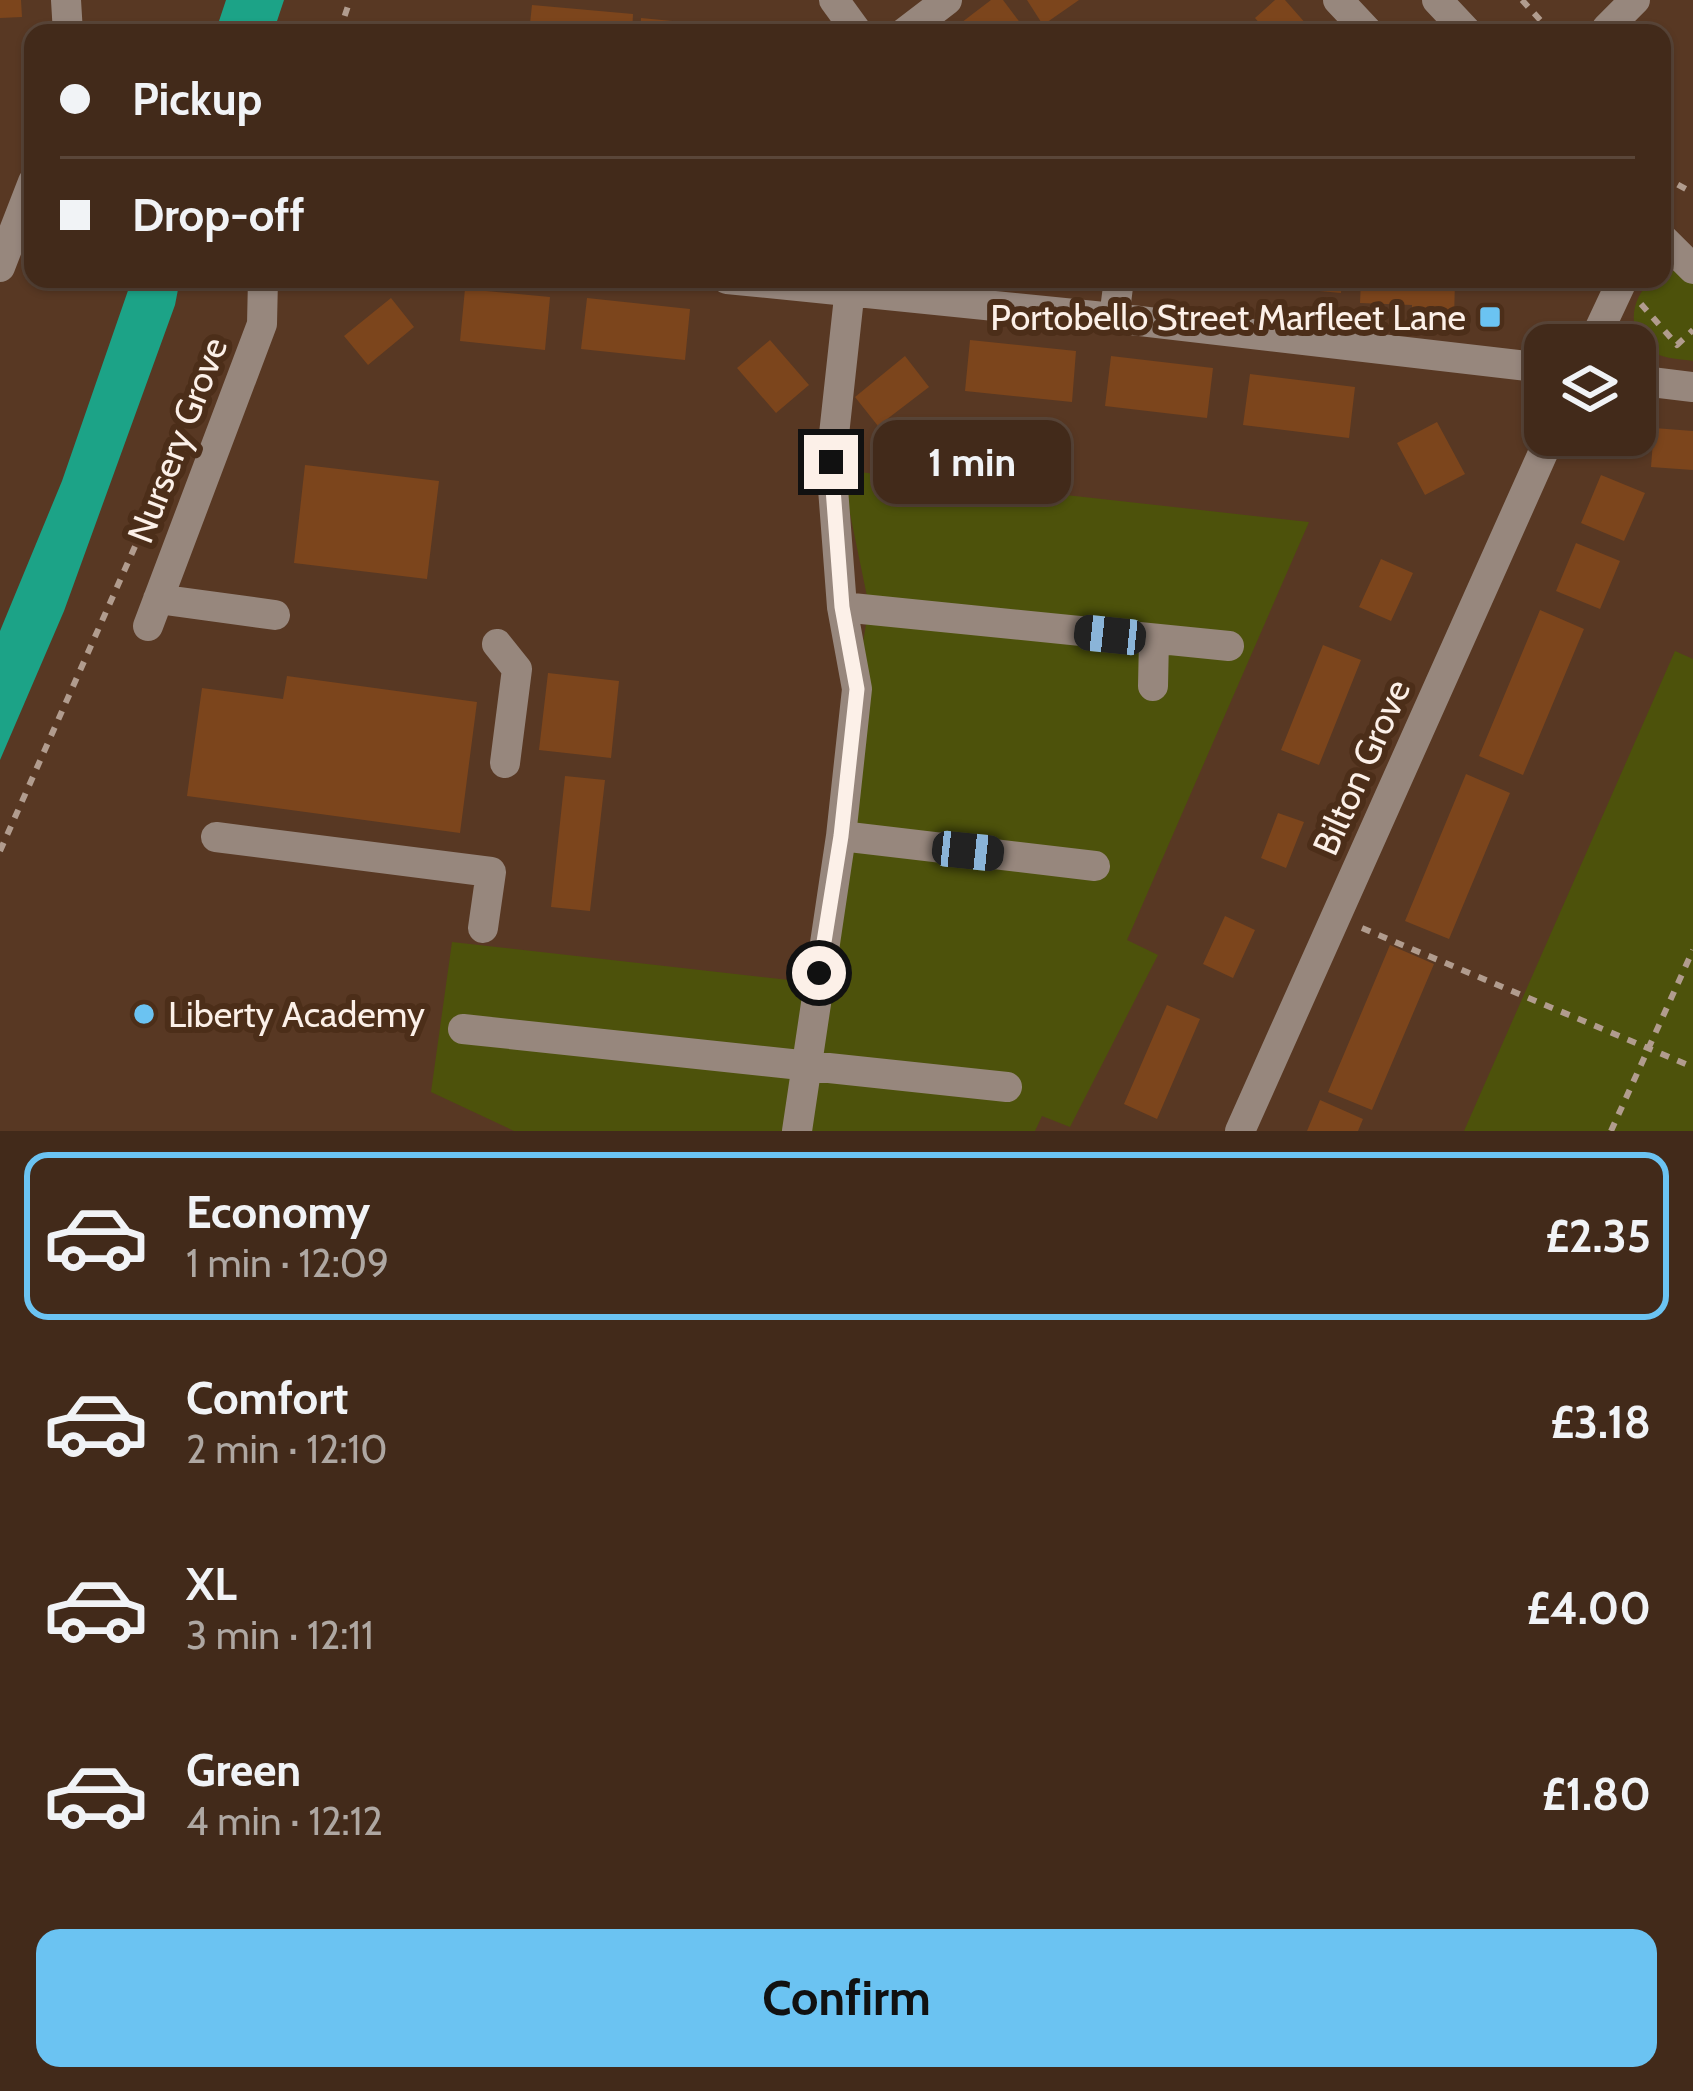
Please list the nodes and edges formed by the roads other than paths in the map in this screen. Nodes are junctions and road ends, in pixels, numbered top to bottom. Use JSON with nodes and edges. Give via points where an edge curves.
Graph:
{"nodes":[{"id":1,"x":947,"y":0,"type":"edge"},
{"id":2,"x":1338,"y":0,"type":"edge"},
{"id":3,"x":1437,"y":0,"type":"edge"},
{"id":4,"x":1636,"y":0,"type":"edge"},
{"id":5,"x":916,"y":24,"type":"edge"},
{"id":6,"x":1361,"y":24,"type":"edge"},
{"id":7,"x":1460,"y":24,"type":"edge"},
{"id":8,"x":1611,"y":24,"type":"edge"},
{"id":9,"x":23,"y":197,"type":"edge"},
{"id":10,"x":1671,"y":247,"type":"edge"},
{"id":11,"x":0,"y":267,"type":"edge"},
{"id":12,"x":1693,"y":269,"type":"edge"},
{"id":13,"x":263,"y":288,"type":"edge"},
{"id":14,"x":850,"y":288,"type":"edge"},
{"id":15,"x":874,"y":288,"type":"edge"},
{"id":16,"x":1117,"y":288,"type":"edge"},
{"id":17,"x":1618,"y":288,"type":"edge"},
{"id":18,"x":1114,"y":318,"type":"junction"},
{"id":19,"x":1602,"y":324,"type":"edge"},
{"id":20,"x":1524,"y":366,"type":"edge"},
{"id":21,"x":1656,"y":383,"type":"edge"},
{"id":22,"x":1693,"y":387,"type":"edge"},
{"id":23,"x":1543,"y":456,"type":"edge"},
{"id":24,"x":842,"y":607,"type":"junction"},
{"id":25,"x":274,"y":615,"type":"dead end"},
{"id":26,"x":1154,"y":639,"type":"junction"},
{"id":27,"x":497,"y":644,"type":"dead end"},
{"id":28,"x":1229,"y":646,"type":"dead end"},
{"id":29,"x":1153,"y":686,"type":"dead end"},
{"id":30,"x":505,"y":763,"type":"dead end"},
{"id":31,"x":841,"y":836,"type":"junction"},
{"id":32,"x":216,"y":837,"type":"dead end"},
{"id":33,"x":1094,"y":866,"type":"dead end"},
{"id":34,"x":483,"y":928,"type":"dead end"},
{"id":35,"x":463,"y":1029,"type":"dead end"},
{"id":36,"x":805,"y":1064,"type":"junction"},
{"id":37,"x":1007,"y":1087,"type":"dead end"},
{"id":38,"x":797,"y":1131,"type":"edge"},
{"id":39,"x":1240,"y":1131,"type":"edge"}],
"edges":[{"from":1,"to":5,"type":"street"},
{"from":2,"to":6,"type":"street"},
{"from":3,"to":7,"type":"street"},
{"from":4,"to":8,"type":"street"},
{"from":9,"to":11,"type":"street"},
{"from":10,"to":12,"type":"street"},
{"from":13,"to":25,"type":"street","name":"Nursery Grove","via":[[262,324],[153,613]]},
{"from":14,"to":24,"type":"street","via":[[831,462]]},
{"from":15,"to":18,"type":"street"},
{"from":16,"to":18,"type":"street"},
{"from":17,"to":19,"type":"street"},
{"from":18,"to":20,"type":"street"},
{"from":21,"to":22,"type":"street"},
{"from":23,"to":39,"type":"street","name":"Bilton Grove"},
{"from":24,"to":26,"type":"street"},
{"from":24,"to":31,"type":"street","via":[[857,689]]},
{"from":26,"to":28,"type":"street"},
{"from":26,"to":29,"type":"street"},
{"from":27,"to":30,"type":"street","via":[[517,669]]},
{"from":31,"to":33,"type":"street"},
{"from":31,"to":36,"type":"street"},
{"from":32,"to":34,"type":"street","via":[[490,872]]},
{"from":35,"to":36,"type":"street"},
{"from":36,"to":37,"type":"street"},
{"from":36,"to":38,"type":"street"}]}
